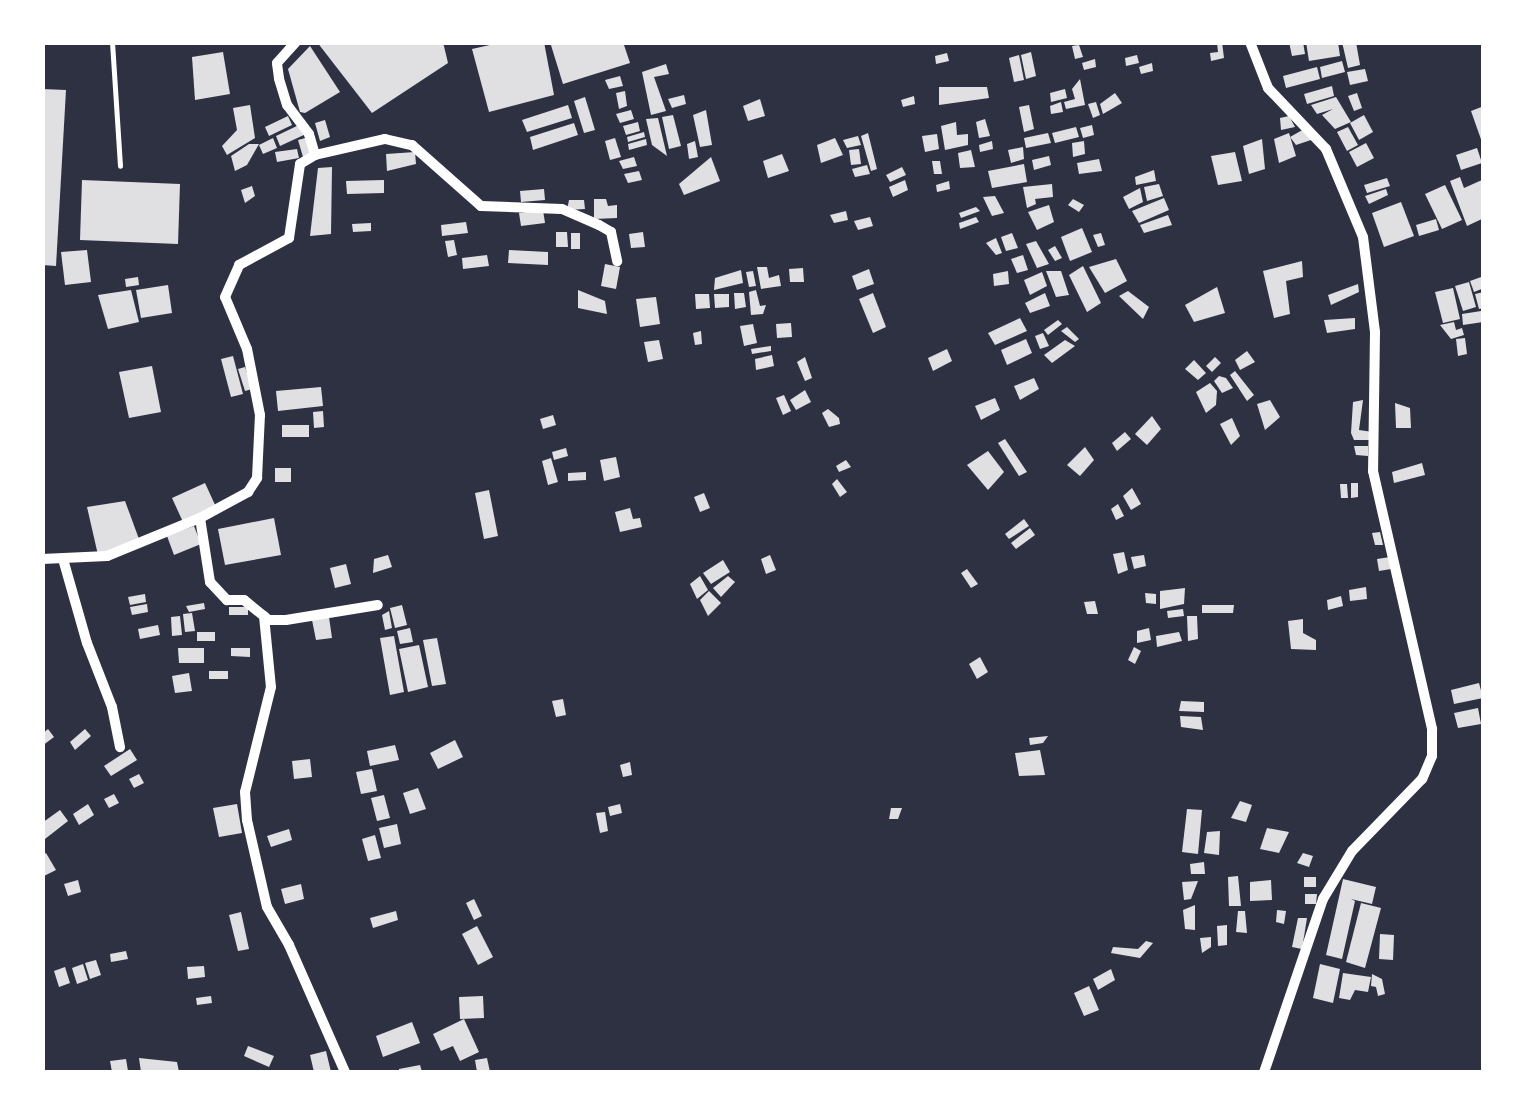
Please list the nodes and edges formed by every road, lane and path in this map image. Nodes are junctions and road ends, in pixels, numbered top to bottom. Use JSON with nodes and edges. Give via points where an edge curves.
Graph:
{"nodes":[{"id":1,"x":112,"y":42,"type":"edge"},
{"id":2,"x":296,"y":42,"type":"edge"},
{"id":3,"x":1250,"y":42,"type":"edge"},
{"id":4,"x":315,"y":155,"type":"junction"},
{"id":5,"x":120,"y":166,"type":"dead end"},
{"id":6,"x":616,"y":261,"type":"dead end"},
{"id":7,"x":200,"y":518,"type":"junction"},
{"id":8,"x":42,"y":559,"type":"edge"},
{"id":9,"x":63,"y":559,"type":"junction"},
{"id":10,"x":378,"y":605,"type":"dead end"},
{"id":11,"x":264,"y":616,"type":"junction"},
{"id":12,"x":120,"y":747,"type":"dead end"},
{"id":13,"x":345,"y":1072,"type":"edge"},
{"id":14,"x":1264,"y":1072,"type":"edge"}],
"edges":[{"from":1,"to":5,"type":"lane"},
{"from":2,"to":4,"type":"street","via":[[278,63],[279,78]]},
{"from":3,"to":14,"type":"street","via":[[1268,88],[1326,149],[1363,237],[1375,332],[1372,471],[1432,742],[1422,779],[1352,851],[1323,900]]},
{"from":4,"to":6,"type":"street","via":[[386,139],[412,145],[481,206],[562,209],[611,232]]},
{"from":4,"to":7,"type":"street","via":[[300,164],[289,238],[240,265],[228,282],[225,297],[247,348],[262,444],[248,492]]},
{"from":7,"to":9,"type":"street","via":[[108,556]]},
{"from":7,"to":11,"type":"street","via":[[214,592],[244,600]]},
{"from":8,"to":9,"type":"street"},
{"from":9,"to":12,"type":"street"},
{"from":10,"to":11,"type":"street","via":[[286,620]]},
{"from":11,"to":13,"type":"street","via":[[270,686],[245,792],[247,820],[267,907]]}]}
